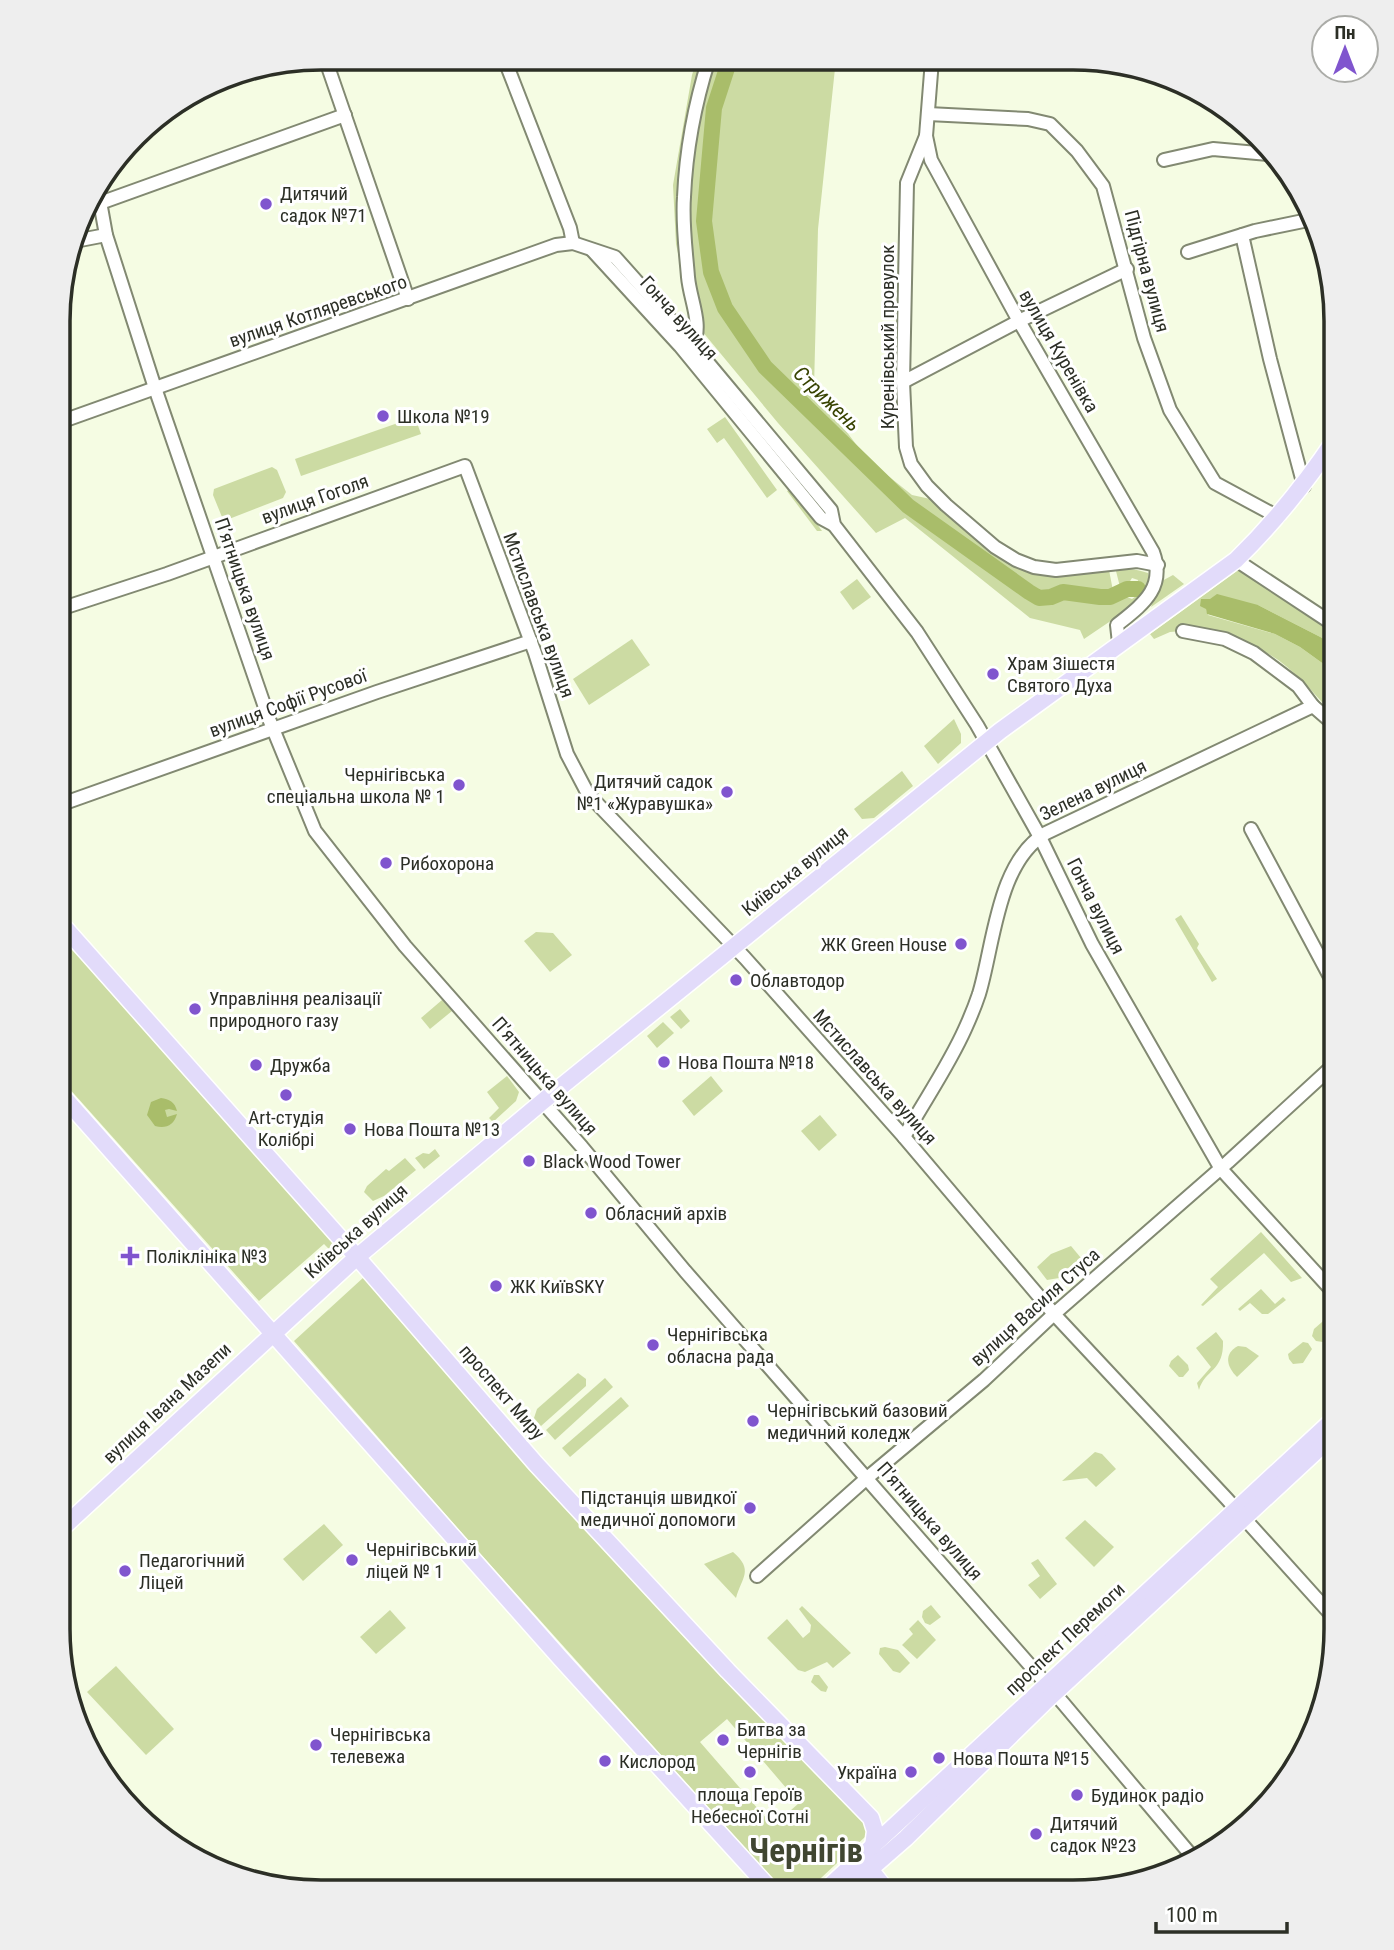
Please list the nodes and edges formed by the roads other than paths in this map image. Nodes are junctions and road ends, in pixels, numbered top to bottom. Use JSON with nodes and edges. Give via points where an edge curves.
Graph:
{"nodes":[{"id":1,"x":329,"y":70,"type":"edge"},
{"id":2,"x":509,"y":70,"type":"edge"},
{"id":3,"x":706,"y":70,"type":"edge"},
{"id":4,"x":931,"y":70,"type":"edge"},
{"id":5,"x":928,"y":114,"type":"junction"},
{"id":6,"x":345,"y":115,"type":"junction"},
{"id":7,"x":926,"y":136,"type":"junction"},
{"id":8,"x":1260,"y":153,"type":"edge"},
{"id":9,"x":1164,"y":160,"type":"dead end"},
{"id":10,"x":100,"y":203,"type":"joint"},
{"id":11,"x":1303,"y":221,"type":"edge"},
{"id":12,"x":106,"y":235,"type":"junction"},
{"id":13,"x":1242,"y":235,"type":"junction"},
{"id":14,"x":83,"y":239,"type":"edge"},
{"id":15,"x":573,"y":243,"type":"junction"},
{"id":16,"x":589,"y":247,"type":"junction"},
{"id":17,"x":1188,"y":252,"type":"dead end"},
{"id":18,"x":1127,"y":269,"type":"junction"},
{"id":19,"x":408,"y":299,"type":"junction"},
{"id":20,"x":1019,"y":321,"type":"junction"},
{"id":21,"x":693,"y":345,"type":"junction"},
{"id":22,"x":903,"y":382,"type":"junction"},
{"id":23,"x":155,"y":388,"type":"junction"},
{"id":24,"x":70,"y":418,"type":"edge"},
{"id":25,"x":1324,"y":456,"type":"edge"},
{"id":26,"x":465,"y":466,"type":"joint"},
{"id":27,"x":1304,"y":486,"type":"junction"},
{"id":28,"x":1278,"y":517,"type":"junction"},
{"id":29,"x":834,"y":524,"type":"junction"},
{"id":30,"x":213,"y":556,"type":"junction"},
{"id":31,"x":1236,"y":560,"type":"junction"},
{"id":32,"x":1158,"y":565,"type":"junction"},
{"id":33,"x":70,"y":606,"type":"edge"},
{"id":34,"x":1324,"y":618,"type":"edge"},
{"id":35,"x":1183,"y":631,"type":"dead end"},
{"id":36,"x":531,"y":641,"type":"junction"},
{"id":37,"x":1119,"y":643,"type":"junction"},
{"id":38,"x":1313,"y":706,"type":"junction"},
{"id":39,"x":1324,"y":716,"type":"edge"},
{"id":40,"x":273,"y":729,"type":"junction"},
{"id":41,"x":986,"y":742,"type":"junction"},
{"id":42,"x":70,"y":801,"type":"edge"},
{"id":43,"x":1251,"y":830,"type":"dead end"},
{"id":44,"x":1040,"y":837,"type":"junction"},
{"id":45,"x":70,"y":933,"type":"edge"},
{"id":46,"x":734,"y":947,"type":"junction"},
{"id":47,"x":1324,"y":966,"type":"edge"},
{"id":48,"x":1324,"y":1074,"type":"edge"},
{"id":49,"x":542,"y":1102,"type":"junction"},
{"id":50,"x":70,"y":1104,"type":"edge"},
{"id":51,"x":904,"y":1137,"type":"junction"},
{"id":52,"x":1221,"y":1169,"type":"junction"},
{"id":53,"x":357,"y":1257,"type":"junction"},
{"id":54,"x":1324,"y":1283,"type":"edge"},
{"id":55,"x":1054,"y":1314,"type":"junction"},
{"id":56,"x":273,"y":1334,"type":"junction"},
{"id":57,"x":1324,"y":1429,"type":"edge"},
{"id":58,"x":1324,"y":1443,"type":"edge"},
{"id":59,"x":867,"y":1478,"type":"junction"},
{"id":60,"x":1240,"y":1513,"type":"junction"},
{"id":61,"x":70,"y":1521,"type":"edge"},
{"id":62,"x":757,"y":1576,"type":"dead end"},
{"id":63,"x":1324,"y":1607,"type":"edge"},
{"id":64,"x":1050,"y":1689,"type":"junction"},
{"id":65,"x":871,"y":1818,"type":"junction"},
{"id":66,"x":899,"y":1822,"type":"junction"},
{"id":67,"x":874,"y":1843,"type":"junction"},
{"id":68,"x":1188,"y":1852,"type":"edge"},
{"id":69,"x":870,"y":1869,"type":"junction"},
{"id":70,"x":846,"y":1872,"type":"junction"},
{"id":71,"x":762,"y":1880,"type":"edge"},
{"id":72,"x":840,"y":1880,"type":"edge"},
{"id":73,"x":850,"y":1880,"type":"edge"},
{"id":74,"x":879,"y":1880,"type":"edge"}],
"edges":[{"from":1,"to":6,"type":"street"},
{"from":2,"to":15,"type":"street"},
{"from":3,"to":21,"type":"street","name":"Гонча вулиця","via":[[687,158],[684,200],[690,297],[699,333]]},
{"from":4,"to":5,"type":"street","name":"вулиця Куренівка"},
{"from":5,"to":7,"type":"street","name":"вулиця Куренівка"},
{"from":5,"to":18,"type":"street","name":"Підгірна вулиця","via":[[1050,124],[1103,186]]},
{"from":6,"to":10,"type":"street"},
{"from":6,"to":19,"type":"street"},
{"from":7,"to":20,"type":"street","name":"вулиця Куренівка","via":[[931,160]]},
{"from":7,"to":22,"type":"street","name":"Куренівський провулок","via":[[907,183]]},
{"from":8,"to":9,"type":"street","via":[[1213,149]]},
{"from":10,"to":12,"type":"street","name":"Пʼятницька вулиця"},
{"from":11,"to":13,"type":"street"},
{"from":12,"to":14,"type":"street"},
{"from":12,"to":23,"type":"street","name":"Пʼятницька вулиця"},
{"from":13,"to":17,"type":"street"},
{"from":13,"to":27,"type":"street"},
{"from":15,"to":16,"type":"street","name":"вулиця Котляревського"},
{"from":15,"to":19,"type":"street","name":"вулиця Котляревського"},
{"from":16,"to":21,"type":"street","name":"Гонча вулиця","via":[[615,257]]},
{"from":16,"to":29,"type":"street","name":"Гонча вулиця","via":[[680,346],[821,519]]},
{"from":18,"to":20,"type":"street"},
{"from":18,"to":28,"type":"street","name":"Підгірна вулиця","via":[[1144,338],[1170,410],[1215,483]]},
{"from":19,"to":23,"type":"street","name":"вулиця Котляревського"},
{"from":20,"to":22,"type":"street"},
{"from":20,"to":32,"type":"street","name":"вулиця Куренівка"},
{"from":21,"to":29,"type":"street","name":"Гонча вулиця","via":[[831,510]]},
{"from":22,"to":32,"type":"street","name":"Куренівський провулок","via":[[911,464],[946,505],[995,547],[1034,567],[1056,570],[1137,561]]},
{"from":23,"to":24,"type":"street","name":"вулиця Котляревського"},
{"from":23,"to":30,"type":"street","name":"Пʼятницька вулиця"},
{"from":25,"to":27,"type":"main road","name":"Київська вулиця"},
{"from":26,"to":30,"type":"street","name":"вулиця Гоголя"},
{"from":26,"to":36,"type":"street","name":"Мстиславська вулиця"},
{"from":27,"to":28,"type":"main road","name":"Київська вулиця"},
{"from":28,"to":31,"type":"main road","name":"Київська вулиця"},
{"from":29,"to":41,"type":"street","name":"Гонча вулиця","via":[[917,632]]},
{"from":30,"to":33,"type":"street","name":"вулиця Гоголя"},
{"from":30,"to":40,"type":"street","name":"Пʼятницька вулиця"},
{"from":31,"to":34,"type":"street"},
{"from":31,"to":37,"type":"main road","name":"Київська вулиця"},
{"from":32,"to":37,"type":"street","via":[[1153,590],[1117,625]]},
{"from":35,"to":38,"type":"street","via":[[1225,639],[1254,653],[1298,686]]},
{"from":36,"to":40,"type":"street","name":"вулиця Софії Русової"},
{"from":36,"to":46,"type":"street","name":"Мстиславська вулиця","via":[[566,754],[588,794]]},
{"from":37,"to":41,"type":"main road","name":"Київська вулиця"},
{"from":38,"to":39,"type":"street"},
{"from":38,"to":44,"type":"street","name":"Зелена вулиця"},
{"from":40,"to":42,"type":"street","name":"вулиця Софії Русової"},
{"from":40,"to":49,"type":"street","name":"Пʼятницька вулиця","via":[[315,831],[405,946]]},
{"from":41,"to":44,"type":"street","name":"Гонча вулиця"},
{"from":41,"to":46,"type":"main road","name":"Київська вулиця"},
{"from":43,"to":47,"type":"street"},
{"from":44,"to":51,"type":"street","name":"Зелена вулиця","via":[[1009,881],[979,993],[964,1030]]},
{"from":44,"to":52,"type":"street","name":"Гонча вулиця","via":[[1092,944]]},
{"from":45,"to":53,"type":"main road","name":"проспект Миру"},
{"from":46,"to":49,"type":"main road","name":"Київська вулиця"},
{"from":46,"to":51,"type":"street","name":"Мстиславська вулиця"},
{"from":48,"to":52,"type":"street","name":"вулиця Василя Стуса"},
{"from":49,"to":53,"type":"main road","name":"Київська вулиця"},
{"from":49,"to":59,"type":"street","name":"Пʼятницька вулиця"},
{"from":50,"to":56,"type":"main road"},
{"from":51,"to":55,"type":"street","name":"Мстиславська вулиця"},
{"from":52,"to":54,"type":"street","name":"Гонча вулиця"},
{"from":52,"to":55,"type":"street","name":"вулиця Василя Стуса"},
{"from":53,"to":56,"type":"main road","name":"Київська вулиця"},
{"from":53,"to":65,"type":"main road","name":"проспект Миру","via":[[608,1544]]},
{"from":55,"to":59,"type":"street","name":"вулиця Василя Стуса"},
{"from":55,"to":60,"type":"street","name":"Мстиславська вулиця"},
{"from":56,"to":61,"type":"main road","name":"вулиця Івана Мазепи"},
{"from":56,"to":71,"type":"main road"},
{"from":57,"to":60,"type":"main road","name":"проспект Перемоги"},
{"from":58,"to":60,"type":"main road","name":"проспект Перемоги"},
{"from":59,"to":62,"type":"street","name":"вулиця Василя Стуса"},
{"from":59,"to":64,"type":"street","name":"Пʼятницька вулиця"},
{"from":60,"to":63,"type":"street","name":"Мстиславська вулиця"},
{"from":60,"to":64,"type":"main road","name":"проспект Перемоги"},
{"from":64,"to":66,"type":"main road","name":"проспект Перемоги"},
{"from":64,"to":68,"type":"street","name":"Пʼятницька вулиця"},
{"from":64,"to":69,"type":"main road","name":"проспект Перемоги","via":[[906,1838]]},
{"from":65,"to":66,"type":"main road","via":[[887,1824]]},
{"from":65,"to":67,"type":"main road"},
{"from":66,"to":67,"type":"main road","name":"проспект Перемоги"},
{"from":67,"to":69,"type":"main road"},
{"from":67,"to":70,"type":"main road","name":"проспект Перемоги"},
{"from":69,"to":70,"type":"main road"},
{"from":69,"to":73,"type":"main road","name":"проспект Перемоги"},
{"from":69,"to":74,"type":"main road"},
{"from":70,"to":72,"type":"main road","name":"проспект Перемоги"}]}
